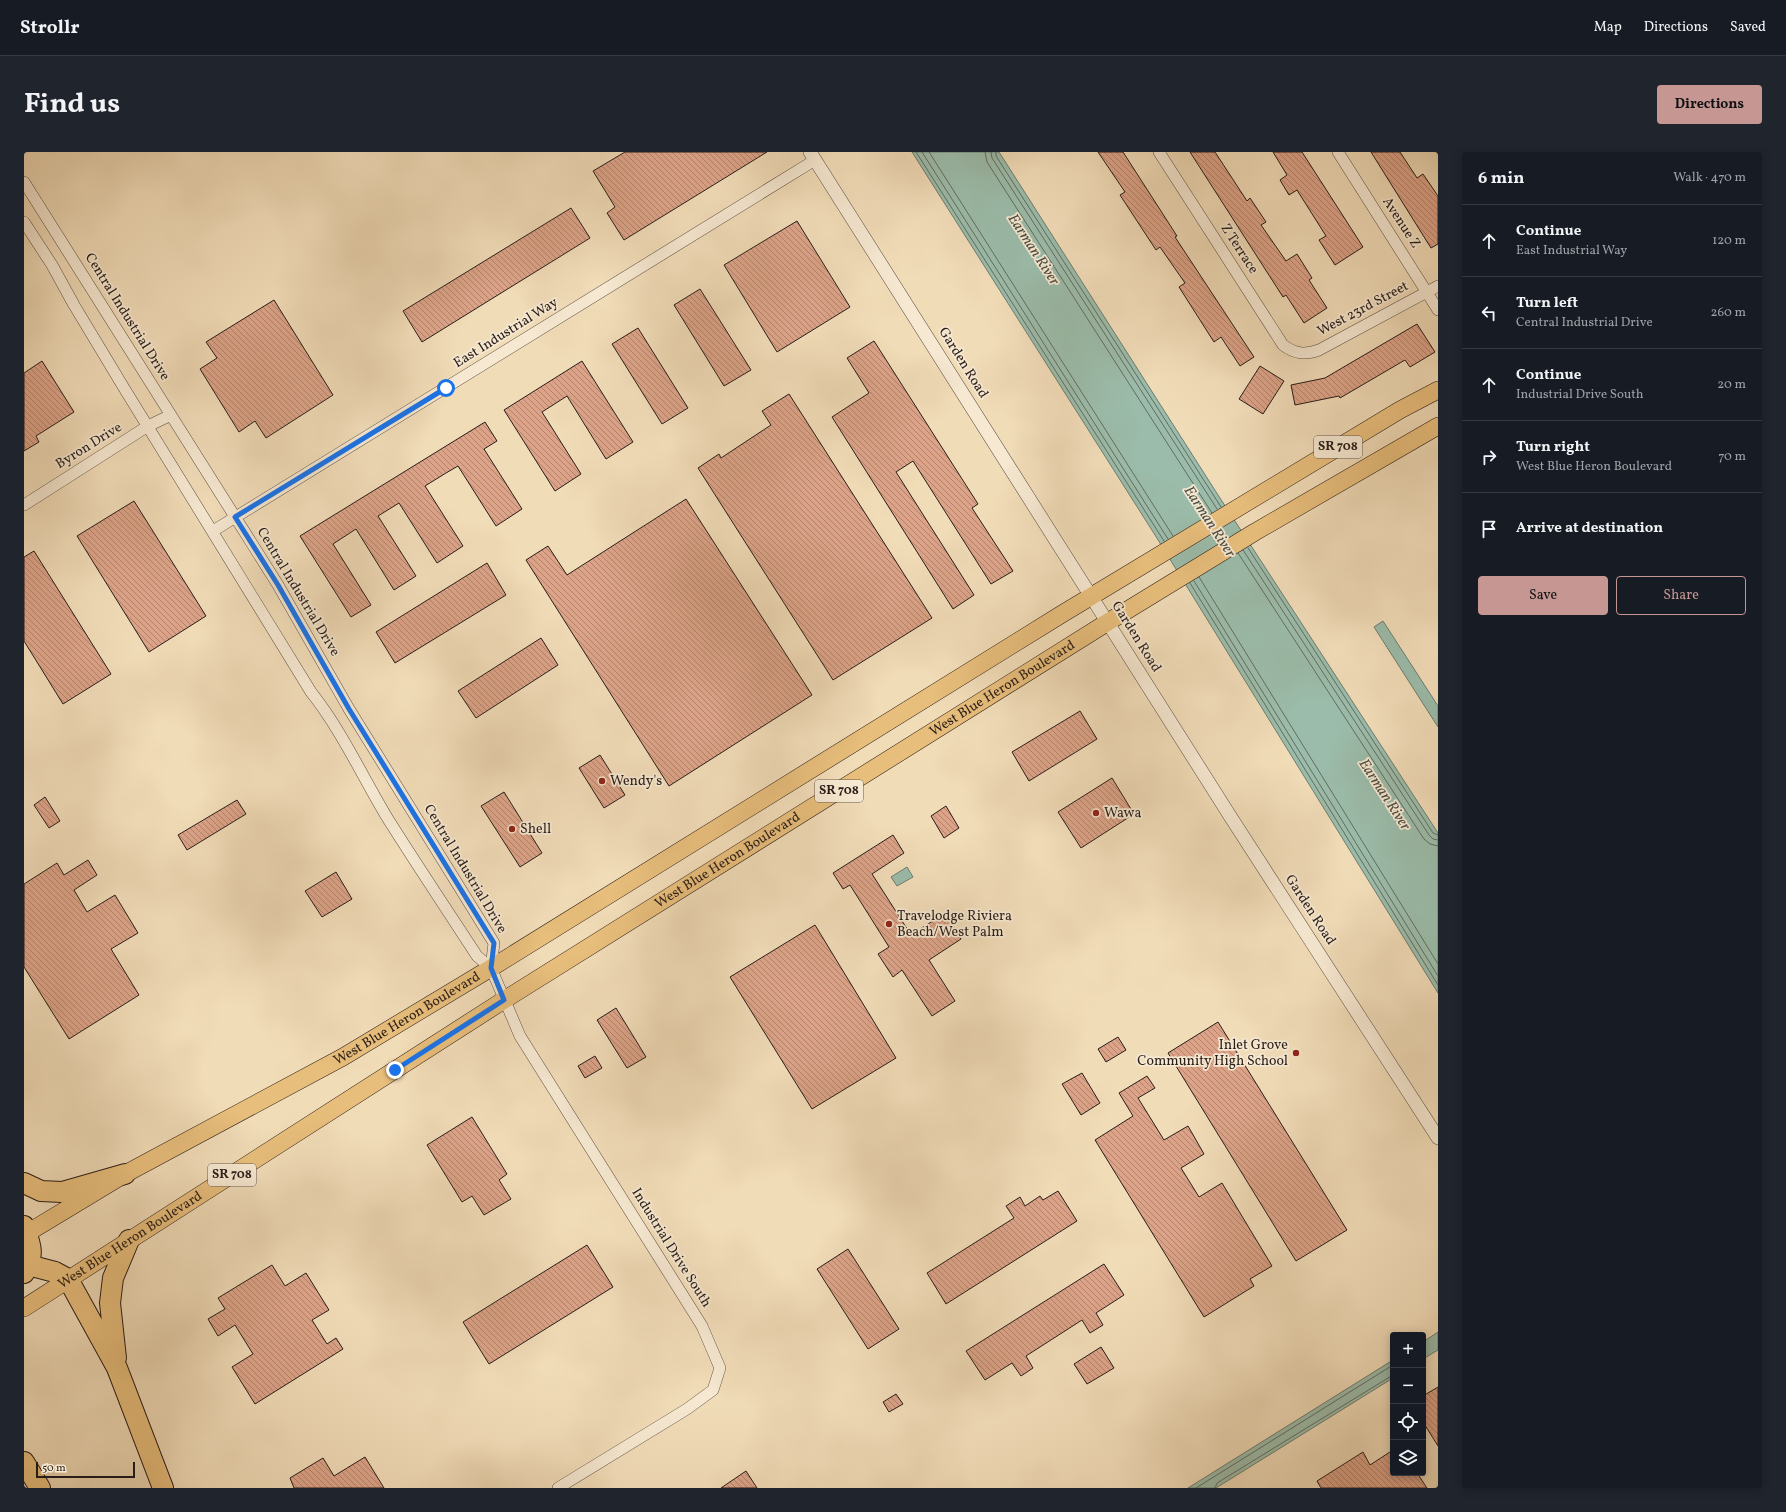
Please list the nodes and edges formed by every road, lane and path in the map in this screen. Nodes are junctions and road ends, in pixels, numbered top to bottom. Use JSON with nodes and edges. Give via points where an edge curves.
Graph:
{"nodes":[{"id":1,"x":1159,"y":152,"type":"edge"},
{"id":2,"x":1338,"y":152,"type":"edge"},
{"id":3,"x":812,"y":156,"type":"edge"},
{"id":4,"x":24,"y":182,"type":"edge"},
{"id":5,"x":24,"y":222,"type":"edge"},
{"id":6,"x":1438,"y":286,"type":"edge"},
{"id":7,"x":1427,"y":291,"type":"junction"},
{"id":8,"x":1438,"y":310,"type":"edge"},
{"id":9,"x":1300,"y":353,"type":"joint"},
{"id":10,"x":1438,"y":390,"type":"edge"},
{"id":11,"x":171,"y":415,"type":"junction"},
{"id":12,"x":148,"y":426,"type":"junction"},
{"id":13,"x":1438,"y":426,"type":"edge"},
{"id":14,"x":24,"y":505,"type":"edge"},
{"id":15,"x":235,"y":517,"type":"junction"},
{"id":16,"x":213,"y":531,"type":"junction"},
{"id":17,"x":1092,"y":596,"type":"junction"},
{"id":18,"x":1108,"y":622,"type":"junction"},
{"id":19,"x":491,"y":968,"type":"junction"},
{"id":20,"x":504,"y":1000,"type":"junction"},
{"id":21,"x":1438,"y":1138,"type":"edge"},
{"id":22,"x":125,"y":1174,"type":"junction"},
{"id":23,"x":24,"y":1183,"type":"edge"},
{"id":24,"x":25,"y":1231,"type":"edge"},
{"id":25,"x":129,"y":1240,"type":"junction"},
{"id":26,"x":26,"y":1268,"type":"edge"},
{"id":27,"x":68,"y":1279,"type":"junction"},
{"id":28,"x":24,"y":1308,"type":"edge"},
{"id":29,"x":117,"y":1368,"type":"junction"},
{"id":30,"x":24,"y":1462,"type":"edge"},
{"id":31,"x":40,"y":1488,"type":"edge"},
{"id":32,"x":163,"y":1488,"type":"edge"},
{"id":33,"x":558,"y":1488,"type":"edge"}],
"edges":[{"from":1,"to":9,"type":"street","name":"Z Terrace","via":[[1283,345],[1291,351]]},
{"from":2,"to":7,"type":"street","name":"Avenue Z"},
{"from":3,"to":15,"type":"street","name":"East Industrial Way"},
{"from":3,"to":17,"type":"street","name":"Garden Road"},
{"from":4,"to":11,"type":"street","name":"Central Industrial Drive"},
{"from":5,"to":12,"type":"street"},
{"from":6,"to":7,"type":"street","name":"West 23rd Street"},
{"from":7,"to":8,"type":"street","name":"Avenue Z"},
{"from":7,"to":9,"type":"street","name":"West 23rd Street","via":[[1319,350]]},
{"from":10,"to":17,"type":"main road","name":"West Blue Heron Boulevard","number":"SR 708","via":[[1400,410]]},
{"from":11,"to":12,"type":"street","name":"Byron Drive"},
{"from":11,"to":15,"type":"street","name":"Central Industrial Drive"},
{"from":12,"to":14,"type":"street","name":"Byron Drive"},
{"from":12,"to":16,"type":"street"},
{"from":13,"to":18,"type":"main road","name":"West Blue Heron Boulevard","number":"SR 708","via":[[1255,532]]},
{"from":15,"to":16,"type":"street","name":"East Industrial Way"},
{"from":15,"to":19,"type":"street","name":"Central Industrial Drive","via":[[278,585],[352,715],[494,943]]},
{"from":16,"to":19,"type":"street","via":[[311,692],[349,747],[395,830],[477,956]]},
{"from":17,"to":18,"type":"street","name":"Garden Road"},
{"from":17,"to":19,"type":"main road","name":"West Blue Heron Boulevard","number":"SR 708"},
{"from":18,"to":20,"type":"main road","name":"West Blue Heron Boulevard","number":"SR 708"},
{"from":18,"to":21,"type":"street","name":"Garden Road"},
{"from":19,"to":20,"type":"street","name":"Industrial Drive South"},
{"from":19,"to":22,"type":"main road","name":"West Blue Heron Boulevard","number":"SR 708","via":[[343,1057]]},
{"from":20,"to":25,"type":"main road","name":"West Blue Heron Boulevard","number":"SR 708"},
{"from":20,"to":33,"type":"street","name":"Industrial Drive South","via":[[520,1036],[702,1326],[720,1368],[713,1390],[687,1409]]},
{"from":22,"to":23,"type":"highway","via":[[62,1192],[41,1191]]},
{"from":22,"to":24,"type":"main road","name":"West Blue Heron Boulevard","number":"SR 708"},
{"from":24,"to":26,"type":"highway","via":[[32,1249]]},
{"from":25,"to":27,"type":"main road","name":"West Blue Heron Boulevard","number":"SR 708"},
{"from":25,"to":29,"type":"highway","via":[[113,1278],[110,1303]]},
{"from":26,"to":27,"type":"highway","via":[[55,1272]]},
{"from":27,"to":28,"type":"main road","name":"West Blue Heron Boulevard","number":"SR 708"},
{"from":27,"to":29,"type":"highway"},
{"from":29,"to":32,"type":"highway"},
{"from":30,"to":31,"type":"highway"}]}
